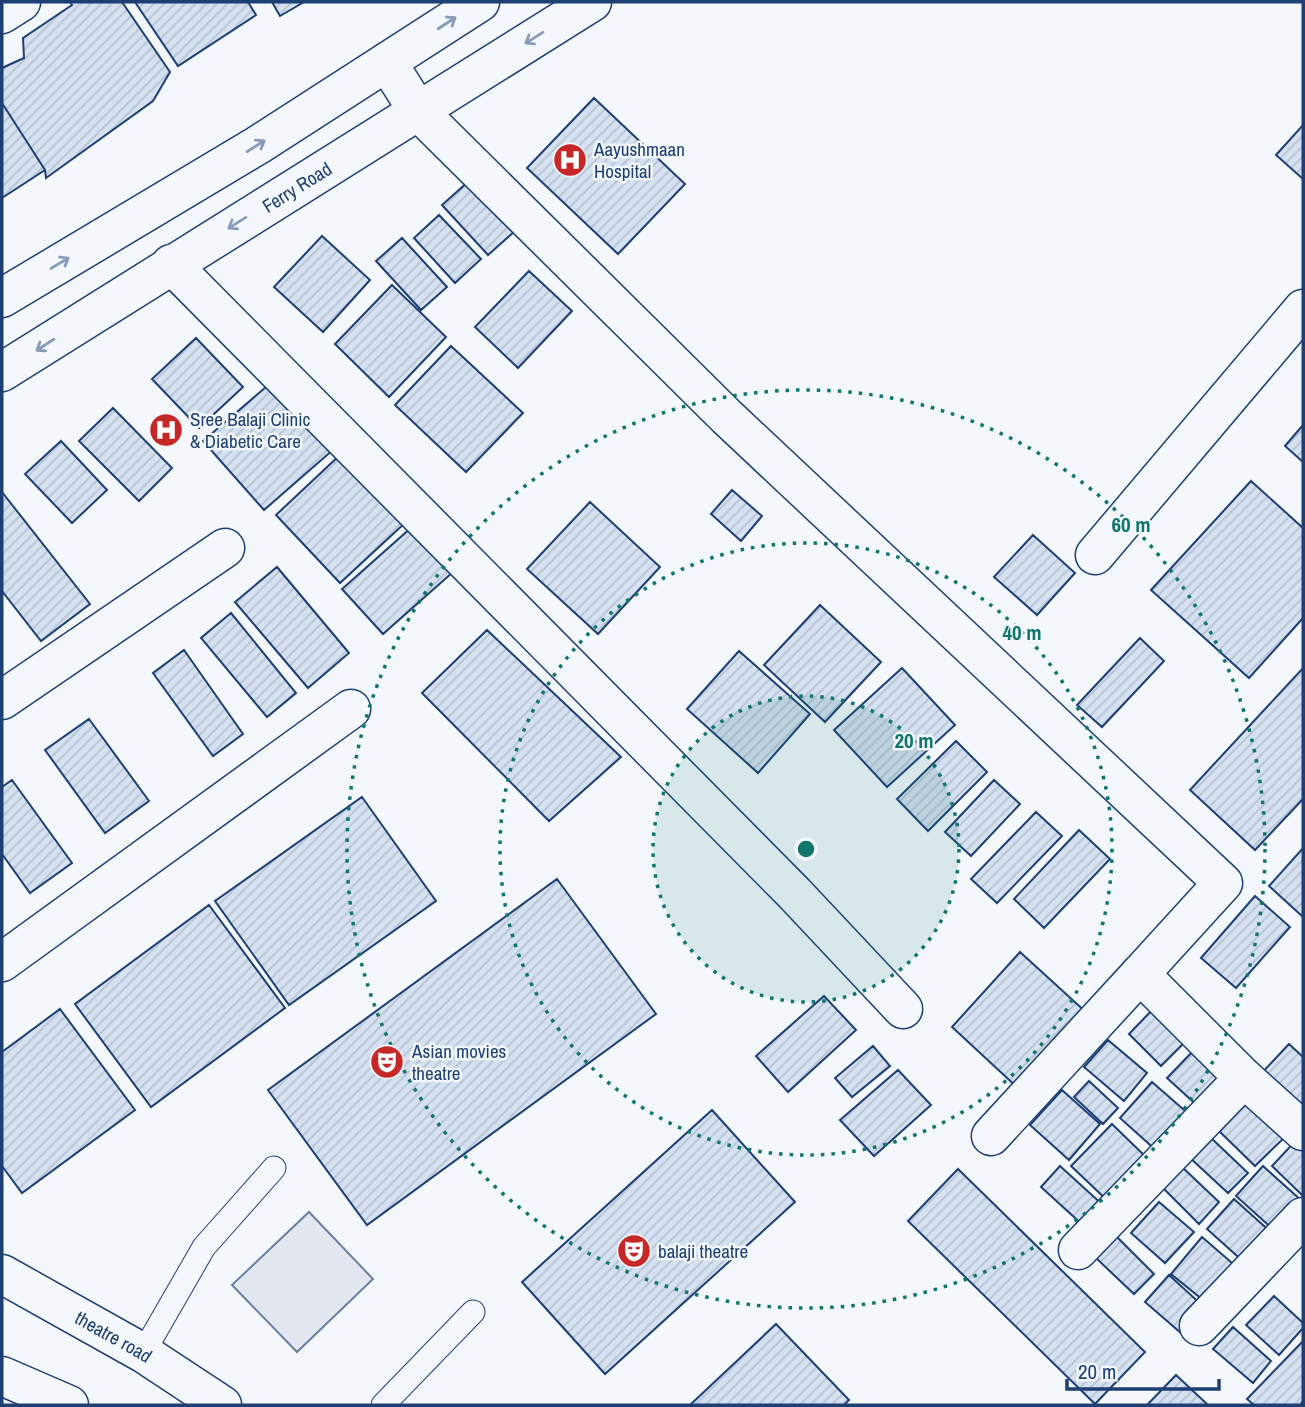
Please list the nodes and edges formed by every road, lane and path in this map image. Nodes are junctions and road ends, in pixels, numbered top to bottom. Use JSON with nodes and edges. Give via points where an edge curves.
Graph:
{"nodes":[{"id":1,"x":21,"y":2,"type":"edge"},
{"id":2,"x":480,"y":2,"type":"edge"},
{"id":3,"x":592,"y":2,"type":"edge"},
{"id":4,"x":2,"y":14,"type":"edge"},
{"id":5,"x":387,"y":62,"type":"junction"},
{"id":6,"x":418,"y":111,"type":"junction"},
{"id":7,"x":171,"y":264,"type":"junction"},
{"id":8,"x":2,"y":298,"type":"edge"},
{"id":9,"x":1303,"y":309,"type":"edge"},
{"id":10,"x":2,"y":372,"type":"edge"},
{"id":11,"x":225,"y":548,"type":"dead end"},
{"id":12,"x":1095,"y":555,"type":"dead end"},
{"id":13,"x":2,"y":700,"type":"edge"},
{"id":14,"x":351,"y":709,"type":"dead end"},
{"id":15,"x":2,"y":962,"type":"edge"},
{"id":16,"x":1140,"y":974,"type":"junction"},
{"id":17,"x":903,"y":1009,"type":"dead end"},
{"id":18,"x":1244,"y":1078,"type":"junction"},
{"id":19,"x":1303,"y":1131,"type":"edge"},
{"id":20,"x":991,"y":1136,"type":"dead end"},
{"id":21,"x":274,"y":1168,"type":"dead end"},
{"id":22,"x":1303,"y":1217,"type":"edge"},
{"id":23,"x":1078,"y":1250,"type":"dead end"},
{"id":24,"x":2,"y":1274,"type":"edge"},
{"id":25,"x":472,"y":1311,"type":"dead end"},
{"id":26,"x":1199,"y":1326,"type":"dead end"},
{"id":27,"x":143,"y":1353,"type":"junction"},
{"id":28,"x":2,"y":1376,"type":"edge"},
{"id":29,"x":69,"y":1405,"type":"edge"},
{"id":30,"x":222,"y":1405,"type":"edge"},
{"id":31,"x":383,"y":1405,"type":"edge"}],
"edges":[{"from":1,"to":4,"type":"street"},
{"from":5,"to":2,"type":"street","one_way":true},
{"from":3,"to":6,"type":"street","name":"Ferry Road","one_way":true},
{"from":5,"to":6,"type":"street"},
{"from":8,"to":5,"type":"street","one_way":true},
{"from":6,"to":7,"type":"street","name":"Ferry Road","one_way":true},
{"from":6,"to":16,"type":"street","via":[[727,417],[1223,883]]},
{"from":7,"to":10,"type":"street","name":"Ferry Road","one_way":true},
{"from":7,"to":17,"type":"street","via":[[795,894]]},
{"from":9,"to":12,"type":"street"},
{"from":11,"to":13,"type":"street"},
{"from":14,"to":15,"type":"street"},
{"from":16,"to":18,"type":"street"},
{"from":16,"to":20,"type":"street"},
{"from":18,"to":19,"type":"street"},
{"from":18,"to":23,"type":"street"},
{"from":21,"to":27,"type":"lane","via":[[204,1247]]},
{"from":22,"to":26,"type":"street"},
{"from":24,"to":27,"type":"street","name":"theatre road"},
{"from":25,"to":31,"type":"lane"},
{"from":27,"to":30,"type":"street","name":"theatre road"},
{"from":28,"to":29,"type":"street"}]}
